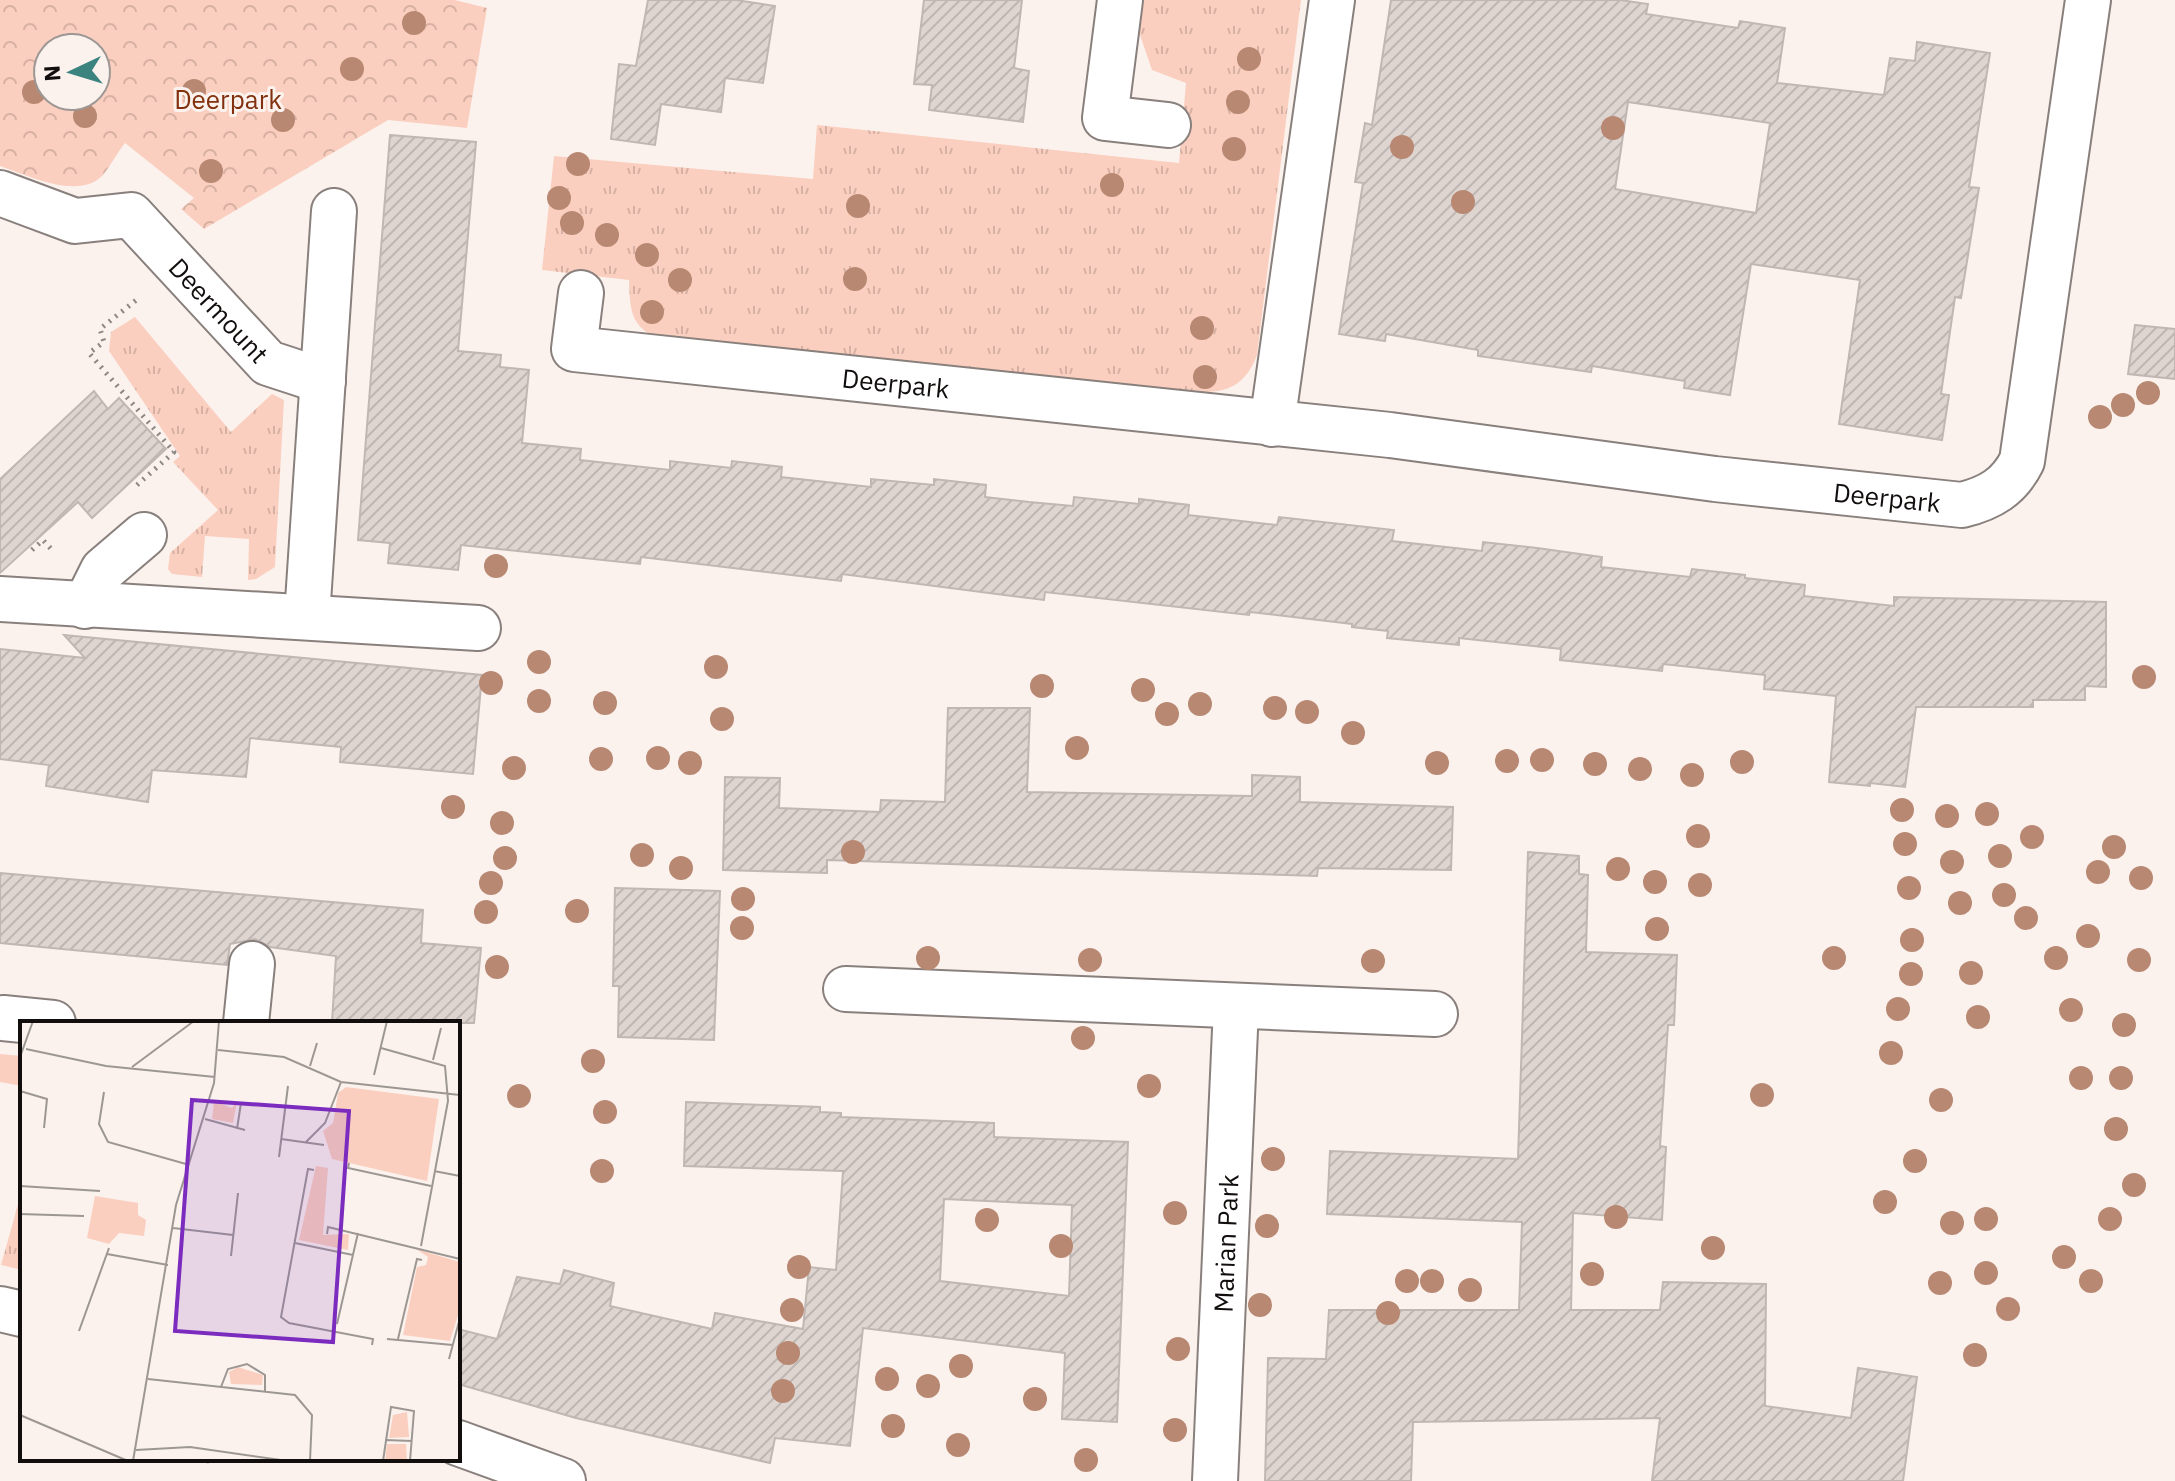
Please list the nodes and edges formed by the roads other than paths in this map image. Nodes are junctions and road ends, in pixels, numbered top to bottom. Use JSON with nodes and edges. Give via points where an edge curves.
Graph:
{"nodes":[{"id":1,"x":1120,"y":0,"type":"edge"},
{"id":2,"x":1332,"y":0,"type":"edge"},
{"id":3,"x":2088,"y":0,"type":"edge"},
{"id":4,"x":1168,"y":125,"type":"dead end"},
{"id":5,"x":0,"y":193,"type":"edge"},
{"id":6,"x":334,"y":211,"type":"dead end"},
{"id":7,"x":581,"y":293,"type":"dead end"},
{"id":8,"x":323,"y":381,"type":"junction"},
{"id":9,"x":1272,"y":424,"type":"junction"},
{"id":10,"x":144,"y":535,"type":"dead end"},
{"id":11,"x":0,"y":599,"type":"edge"},
{"id":12,"x":85,"y":606,"type":"junction"},
{"id":13,"x":307,"y":617,"type":"junction"},
{"id":14,"x":478,"y":628,"type":"dead end"},
{"id":15,"x":252,"y":964,"type":"dead end"},
{"id":16,"x":846,"y":989,"type":"dead end"},
{"id":17,"x":1236,"y":1007,"type":"junction"},
{"id":18,"x":1435,"y":1014,"type":"dead end"},
{"id":19,"x":3,"y":1018,"type":"dead end"},
{"id":20,"x":33,"y":1021,"type":"edge"},
{"id":21,"x":246,"y":1021,"type":"edge"},
{"id":22,"x":0,"y":1309,"type":"edge"},
{"id":23,"x":20,"y":1314,"type":"edge"},
{"id":24,"x":460,"y":1444,"type":"edge"},
{"id":25,"x":563,"y":1481,"type":"edge"},
{"id":26,"x":1215,"y":1481,"type":"edge"}],
"edges":[{"from":1,"to":4,"type":"street","via":[[1105,118]]},
{"from":2,"to":9,"type":"street"},
{"from":3,"to":9,"type":"street","name":"Deerpark","via":[[2027,436],[2014,476],[1991,495],[1947,506]]},
{"from":5,"to":8,"type":"street","name":"Deermount","via":[[75,221],[131,215],[268,363]]},
{"from":6,"to":8,"type":"street"},
{"from":7,"to":9,"type":"street","name":"Deerpark","via":[[574,349]]},
{"from":8,"to":13,"type":"street"},
{"from":10,"to":12,"type":"street","via":[[103,570]]},
{"from":11,"to":12,"type":"street"},
{"from":12,"to":13,"type":"street"},
{"from":13,"to":14,"type":"street"},
{"from":15,"to":21,"type":"street"},
{"from":16,"to":17,"type":"street"},
{"from":17,"to":18,"type":"street"},
{"from":17,"to":26,"type":"street","name":"Marian Park"},
{"from":19,"to":20,"type":"street"},
{"from":22,"to":23,"type":"street"},
{"from":24,"to":25,"type":"street"}]}
